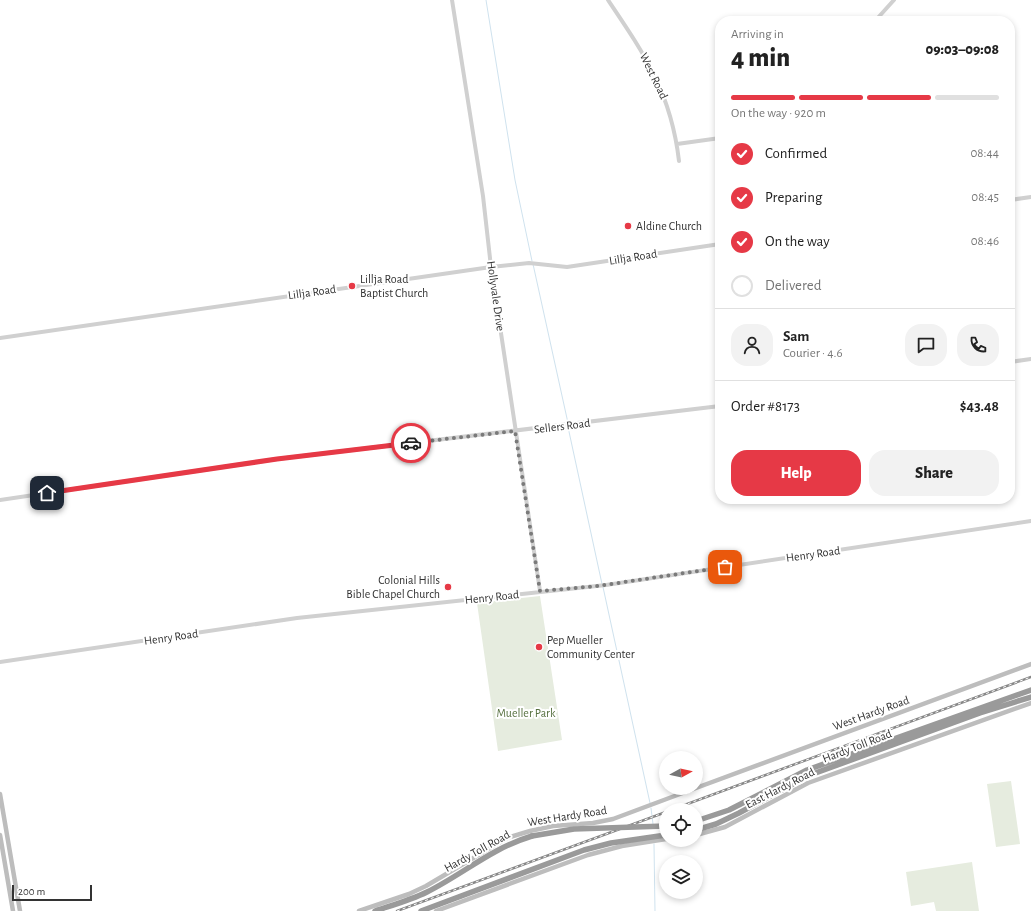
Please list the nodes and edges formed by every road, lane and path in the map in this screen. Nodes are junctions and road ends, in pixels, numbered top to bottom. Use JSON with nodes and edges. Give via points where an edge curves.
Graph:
{"nodes":[{"id":1,"x":452,"y":0,"type":"edge"},
{"id":2,"x":608,"y":0,"type":"edge"},
{"id":3,"x":894,"y":0,"type":"edge"},
{"id":4,"x":880,"y":16,"type":"edge"},
{"id":5,"x":715,"y":139,"type":"edge"},
{"id":6,"x":677,"y":144,"type":"junction"},
{"id":7,"x":679,"y":161,"type":"dead end"},
{"id":8,"x":1031,"y":197,"type":"edge"},
{"id":9,"x":1015,"y":199,"type":"edge"},
{"id":10,"x":715,"y":245,"type":"edge"},
{"id":11,"x":491,"y":267,"type":"junction"},
{"id":12,"x":0,"y":338,"type":"edge"},
{"id":13,"x":1031,"y":359,"type":"edge"},
{"id":14,"x":1015,"y":361,"type":"edge"},
{"id":15,"x":715,"y":407,"type":"edge"},
{"id":16,"x":515,"y":431,"type":"junction"},
{"id":17,"x":0,"y":500,"type":"edge"},
{"id":18,"x":1031,"y":521,"type":"edge"},
{"id":19,"x":540,"y":591,"type":"junction"},
{"id":20,"x":0,"y":662,"type":"edge"},
{"id":21,"x":1031,"y":664,"type":"edge"},
{"id":22,"x":1031,"y":690,"type":"edge"},
{"id":23,"x":1031,"y":697,"type":"edge"},
{"id":24,"x":1031,"y":703,"type":"edge"},
{"id":25,"x":703,"y":785,"type":"edge"},
{"id":26,"x":0,"y":794,"type":"edge"},
{"id":27,"x":677,"y":795,"type":"edge"},
{"id":28,"x":1,"y":806,"type":"edge"},
{"id":29,"x":703,"y":819,"type":"edge"},
{"id":30,"x":659,"y":826,"type":"edge"},
{"id":31,"x":703,"y":828,"type":"edge"},
{"id":32,"x":703,"y":833,"type":"edge"},
{"id":33,"x":0,"y":835,"type":"edge"},
{"id":34,"x":659,"y":836,"type":"edge"},
{"id":35,"x":659,"y":841,"type":"edge"},
{"id":36,"x":13,"y":911,"type":"edge"},
{"id":37,"x":20,"y":911,"type":"edge"},
{"id":38,"x":359,"y":911,"type":"edge"},
{"id":39,"x":375,"y":911,"type":"edge"},
{"id":40,"x":421,"y":911,"type":"edge"},
{"id":41,"x":436,"y":911,"type":"edge"}],
"edges":[{"from":1,"to":11,"type":"street","name":"Hollyvale Drive","via":[[483,196]]},
{"from":2,"to":6,"type":"street","name":"West Road","via":[[658,82]]},
{"from":3,"to":4,"type":"street"},
{"from":5,"to":6,"type":"street"},
{"from":6,"to":7,"type":"street","name":"West Road"},
{"from":8,"to":9,"type":"street"},
{"from":10,"to":11,"type":"street","name":"Lillja Road","via":[[567,267],[537,263]]},
{"from":11,"to":12,"type":"street","name":"Lillja Road"},
{"from":11,"to":16,"type":"street","name":"Hollyvale Drive"},
{"from":13,"to":14,"type":"street"},
{"from":15,"to":16,"type":"street","name":"Sellers Road"},
{"from":16,"to":17,"type":"street","name":"Sellers Road","via":[[272,460]]},
{"from":16,"to":19,"type":"street","name":"Hollyvale Drive"},
{"from":18,"to":19,"type":"street","name":"Henry Road","via":[[606,585]]},
{"from":19,"to":20,"type":"street","name":"Henry Road","via":[[298,618]]},
{"from":21,"to":25,"type":"main road","name":"West Hardy Road"},
{"from":22,"to":29,"type":"highway","name":"Hardy Toll Road","via":[[798,773],[720,813]]},
{"from":23,"to":31,"type":"highway","name":"Hardy Toll Road","via":[[810,775],[739,813]]},
{"from":24,"to":32,"type":"main road","name":"East Hardy Road","via":[[808,783],[725,827]]},
{"from":26,"to":28,"type":"main road"},
{"from":27,"to":38,"type":"main road","name":"West Hardy Road","via":[[602,822],[553,826],[507,838],[426,886]]},
{"from":28,"to":37,"type":"main road"},
{"from":30,"to":39,"type":"highway","name":"Hardy Toll Road","bridge":true,"via":[[574,829],[532,836],[489,854],[426,892]]},
{"from":33,"to":36,"type":"main road"},
{"from":34,"to":40,"type":"highway","via":[[584,850]]},
{"from":35,"to":41,"type":"main road","via":[[588,855]]}]}
